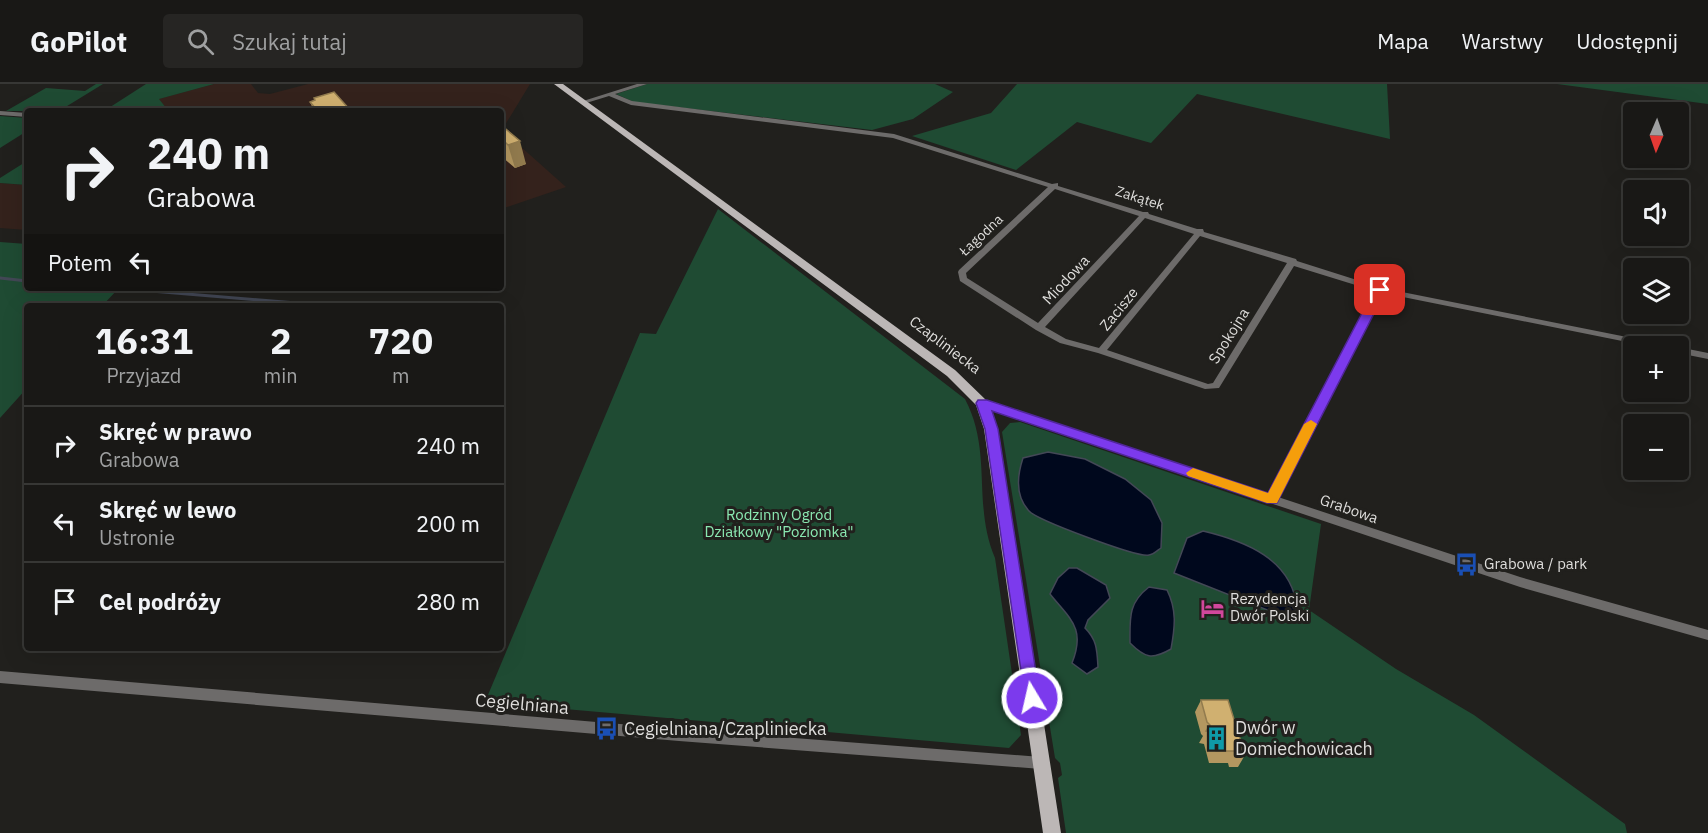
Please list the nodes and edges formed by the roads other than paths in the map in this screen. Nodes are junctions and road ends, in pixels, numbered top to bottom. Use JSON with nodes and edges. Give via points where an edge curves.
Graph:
{"nodes":[{"id":1,"x":558,"y":84,"type":"edge"},
{"id":2,"x":644,"y":84,"type":"edge"},
{"id":3,"x":611,"y":95,"type":"junction"},
{"id":4,"x":583,"y":102,"type":"junction"},
{"id":5,"x":0,"y":114,"type":"edge"},
{"id":6,"x":24,"y":116,"type":"edge"},
{"id":7,"x":1055,"y":185,"type":"junction"},
{"id":8,"x":1145,"y":214,"type":"junction"},
{"id":9,"x":1200,"y":231,"type":"junction"},
{"id":10,"x":1293,"y":261,"type":"junction"},
{"id":11,"x":1380,"y":290,"type":"junction"},
{"id":12,"x":1039,"y":328,"type":"junction"},
{"id":13,"x":1623,"y":339,"type":"edge"},
{"id":14,"x":1101,"y":351,"type":"junction"},
{"id":15,"x":1689,"y":352,"type":"edge"},
{"id":16,"x":1708,"y":356,"type":"edge"},
{"id":17,"x":982,"y":403,"type":"junction"},
{"id":18,"x":1272,"y":499,"type":"junction"},
{"id":19,"x":1708,"y":635,"type":"edge"},
{"id":20,"x":0,"y":677,"type":"edge"},
{"id":21,"x":1041,"y":763,"type":"junction"},
{"id":22,"x":1052,"y":833,"type":"edge"}],
"edges":[{"from":1,"to":4,"type":"main road","name":"Czapliniecka"},
{"from":2,"to":3,"type":"street"},
{"from":3,"to":4,"type":"street"},
{"from":3,"to":7,"type":"street","name":"Zakątek","via":[[631,103],[894,136]]},
{"from":4,"to":17,"type":"main road","name":"Czapliniecka","via":[[951,373]]},
{"from":5,"to":6,"type":"street"},
{"from":7,"to":8,"type":"street","name":"Zakątek"},
{"from":7,"to":12,"type":"street","name":"Łagodna","via":[[962,272],[963,279]]},
{"from":8,"to":9,"type":"street","name":"Zakątek"},
{"from":8,"to":12,"type":"street","name":"Miodowa"},
{"from":9,"to":10,"type":"street","name":"Zakątek"},
{"from":9,"to":14,"type":"street","name":"Zacisze"},
{"from":10,"to":11,"type":"street","name":"Zakątek"},
{"from":10,"to":14,"type":"street","name":"Spokojna","via":[[1213,387]]},
{"from":11,"to":13,"type":"street","name":"Zakątek"},
{"from":11,"to":18,"type":"street"},
{"from":12,"to":14,"type":"street","name":"Zacisze","via":[[1063,341]]},
{"from":15,"to":16,"type":"street"},
{"from":17,"to":18,"type":"street","name":"Grabowa"},
{"from":17,"to":21,"type":"main road","name":"Czapliniecka","via":[[991,429]]},
{"from":18,"to":19,"type":"street","name":"Grabowa","via":[[1520,582]]},
{"from":20,"to":21,"type":"street","name":"Cegielniana"},
{"from":21,"to":22,"type":"main road","name":"Czapliniecka"}]}
